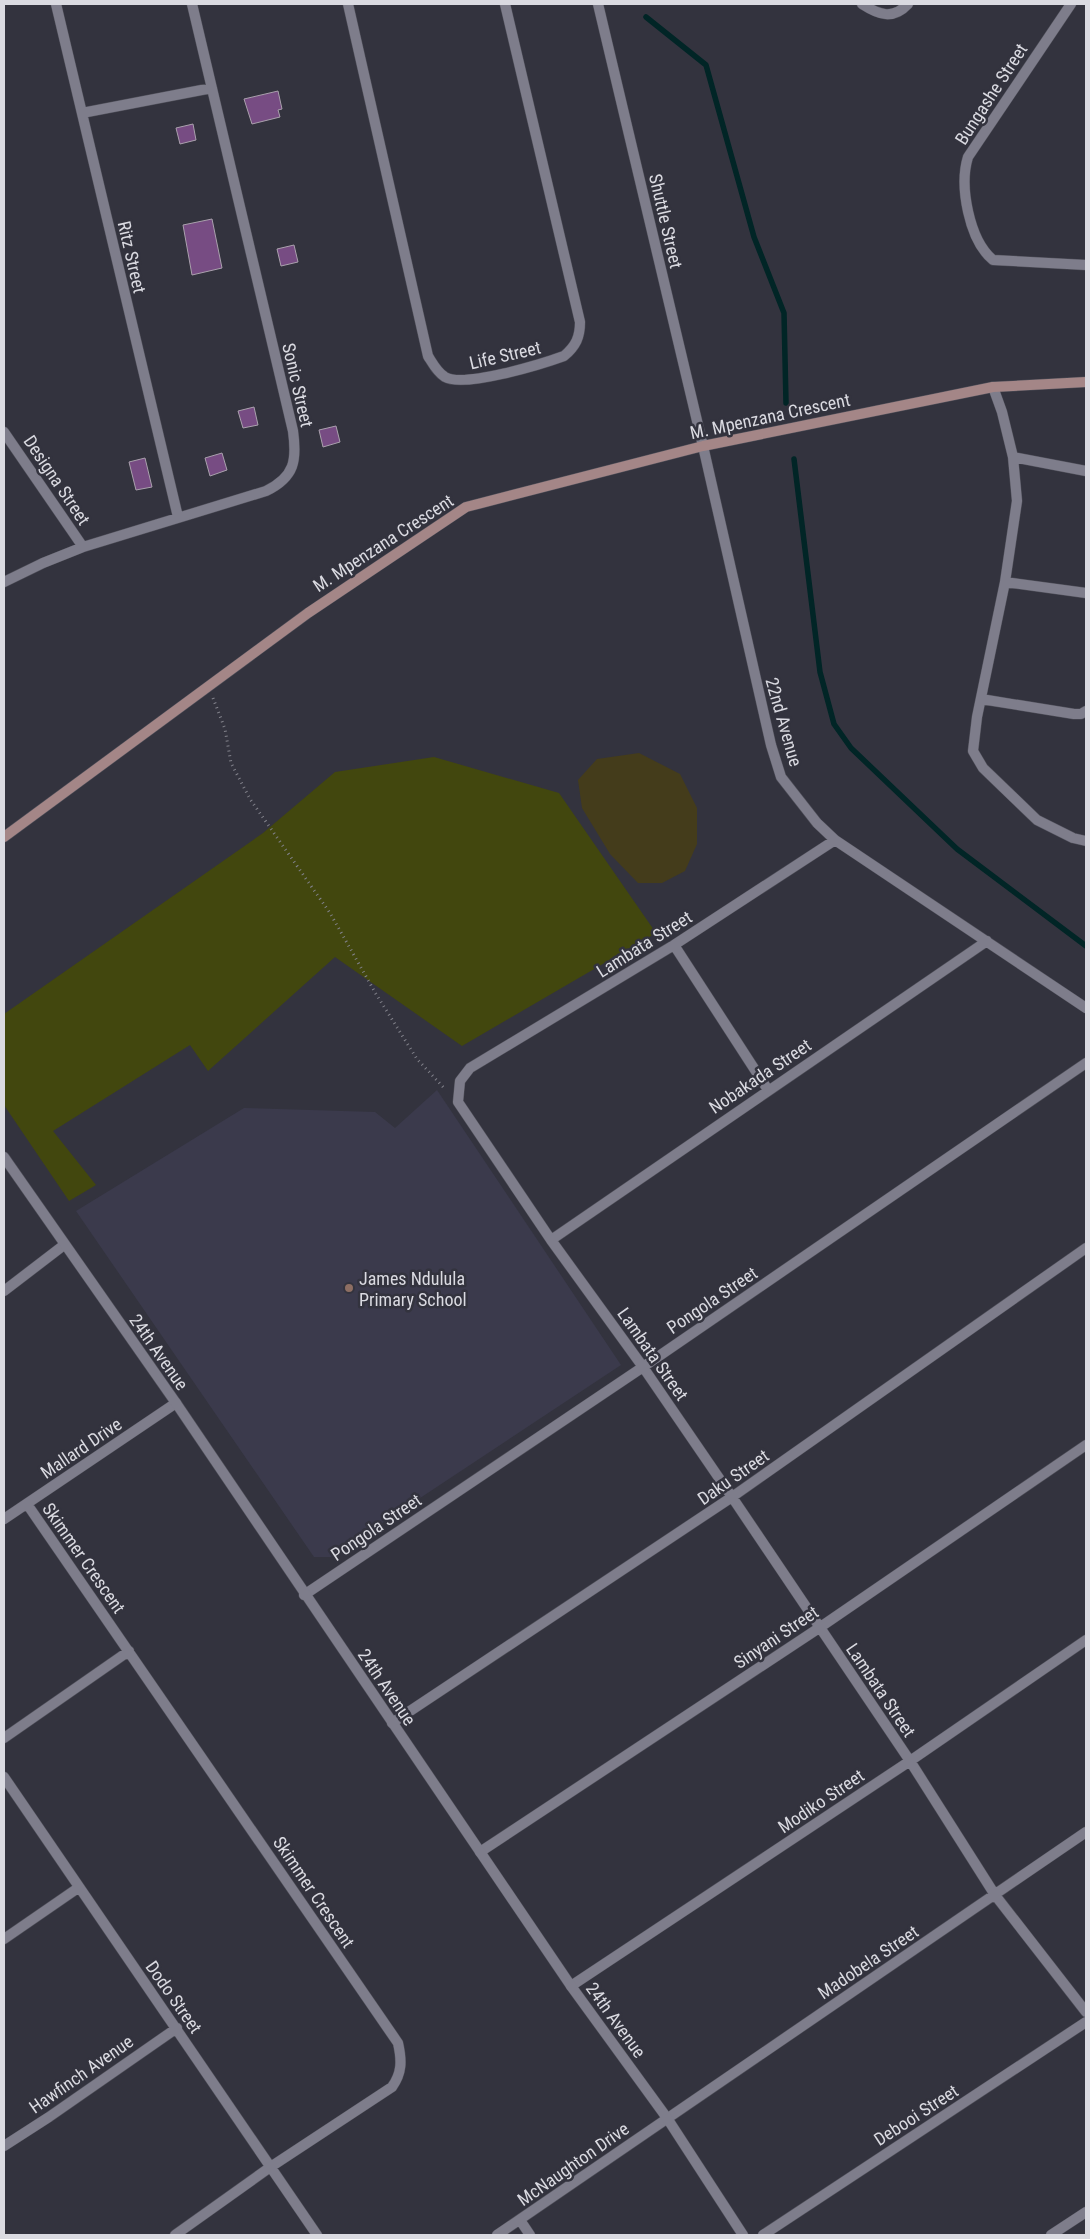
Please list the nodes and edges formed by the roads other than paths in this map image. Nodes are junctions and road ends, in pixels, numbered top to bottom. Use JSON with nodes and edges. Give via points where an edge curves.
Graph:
{"nodes":[{"id":1,"x":56,"y":4,"type":"edge"},
{"id":2,"x":192,"y":4,"type":"edge"},
{"id":3,"x":348,"y":4,"type":"edge"},
{"id":4,"x":505,"y":4,"type":"edge"},
{"id":5,"x":598,"y":4,"type":"edge"},
{"id":6,"x":862,"y":4,"type":"edge"},
{"id":7,"x":908,"y":4,"type":"edge"},
{"id":8,"x":1071,"y":4,"type":"edge"},
{"id":9,"x":212,"y":88,"type":"junction"},
{"id":10,"x":82,"y":113,"type":"junction"},
{"id":11,"x":1086,"y":265,"type":"edge"},
{"id":12,"x":1086,"y":382,"type":"edge"},
{"id":13,"x":993,"y":387,"type":"junction"},
{"id":14,"x":4,"y":432,"type":"edge"},
{"id":15,"x":704,"y":446,"type":"junction"},
{"id":16,"x":1013,"y":457,"type":"junction"},
{"id":17,"x":1086,"y":472,"type":"edge"},
{"id":18,"x":178,"y":517,"type":"junction"},
{"id":19,"x":83,"y":547,"type":"junction"},
{"id":20,"x":4,"y":582,"type":"edge"},
{"id":21,"x":1005,"y":582,"type":"junction"},
{"id":22,"x":1086,"y":593,"type":"edge"},
{"id":23,"x":981,"y":699,"type":"junction"},
{"id":24,"x":1086,"y":711,"type":"edge"},
{"id":25,"x":4,"y":838,"type":"edge"},
{"id":26,"x":835,"y":840,"type":"junction"},
{"id":27,"x":1086,"y":841,"type":"edge"},
{"id":28,"x":987,"y":941,"type":"junction"},
{"id":29,"x":674,"y":945,"type":"junction"},
{"id":30,"x":1086,"y":1008,"type":"edge"},
{"id":31,"x":1086,"y":1063,"type":"edge"},
{"id":32,"x":768,"y":1090,"type":"junction"},
{"id":33,"x":4,"y":1157,"type":"edge"},
{"id":34,"x":551,"y":1240,"type":"junction"},
{"id":35,"x":64,"y":1245,"type":"junction"},
{"id":36,"x":1086,"y":1248,"type":"edge"},
{"id":37,"x":4,"y":1291,"type":"edge"},
{"id":38,"x":643,"y":1367,"type":"junction"},
{"id":39,"x":176,"y":1403,"type":"junction"},
{"id":40,"x":1086,"y":1445,"type":"edge"},
{"id":41,"x":732,"y":1497,"type":"junction"},
{"id":42,"x":27,"y":1504,"type":"junction"},
{"id":43,"x":4,"y":1519,"type":"edge"},
{"id":44,"x":304,"y":1595,"type":"junction"},
{"id":45,"x":819,"y":1628,"type":"junction"},
{"id":46,"x":1086,"y":1640,"type":"edge"},
{"id":47,"x":129,"y":1651,"type":"junction"},
{"id":48,"x":392,"y":1723,"type":"junction"},
{"id":49,"x":4,"y":1738,"type":"edge"},
{"id":50,"x":910,"y":1761,"type":"junction"},
{"id":51,"x":4,"y":1777,"type":"edge"},
{"id":52,"x":1086,"y":1832,"type":"edge"},
{"id":53,"x":480,"y":1852,"type":"junction"},
{"id":54,"x":78,"y":1888,"type":"junction"},
{"id":55,"x":995,"y":1895,"type":"junction"},
{"id":56,"x":4,"y":1939,"type":"edge"},
{"id":57,"x":571,"y":1986,"type":"junction"},
{"id":58,"x":1086,"y":2012,"type":"edge"},
{"id":59,"x":1086,"y":2022,"type":"edge"},
{"id":60,"x":176,"y":2028,"type":"junction"},
{"id":61,"x":667,"y":2118,"type":"junction"},
{"id":62,"x":4,"y":2146,"type":"edge"},
{"id":63,"x":269,"y":2168,"type":"junction"},
{"id":64,"x":1086,"y":2212,"type":"edge"},
{"id":65,"x":520,"y":2220,"type":"junction"},
{"id":66,"x":174,"y":2235,"type":"edge"},
{"id":67,"x":317,"y":2235,"type":"edge"},
{"id":68,"x":497,"y":2235,"type":"edge"},
{"id":69,"x":530,"y":2235,"type":"edge"},
{"id":70,"x":743,"y":2235,"type":"edge"},
{"id":71,"x":763,"y":2235,"type":"edge"},
{"id":72,"x":1052,"y":2235,"type":"edge"}],
"edges":[{"from":1,"to":10,"type":"street","name":"Ritz Street"},
{"from":2,"to":9,"type":"street","name":"Sonic Street"},
{"from":3,"to":4,"type":"street","name":"Life Street","via":[[428,356],[438,371],[457,381],[479,379],[564,356],[572,350],[580,334],[580,322]]},
{"from":5,"to":15,"type":"street","name":"Shuttle Street"},
{"from":6,"to":7,"type":"street","via":[[881,15],[903,10]]},
{"from":8,"to":11,"type":"street","name":"Bungashe Street","via":[[968,157],[965,192],[979,242],[993,260]]},
{"from":9,"to":10,"type":"street"},
{"from":9,"to":18,"type":"street","name":"Sonic Street","via":[[295,447],[294,462],[290,472],[266,491]]},
{"from":10,"to":18,"type":"street","name":"Ritz Street"},
{"from":12,"to":13,"type":"main road","name":"M. Mpenzana Crescent"},
{"from":13,"to":15,"type":"main road","name":"M. Mpenzana Crescent"},
{"from":13,"to":16,"type":"street"},
{"from":14,"to":19,"type":"street","name":"Designa Street"},
{"from":15,"to":25,"type":"main road","name":"M. Mpenzana Crescent","via":[[466,507],[308,613]]},
{"from":15,"to":26,"type":"street","name":"22nd Avenue","via":[[770,745],[782,777],[817,823]]},
{"from":16,"to":17,"type":"street"},
{"from":16,"to":21,"type":"street","via":[[1017,501]]},
{"from":18,"to":19,"type":"street","name":"Sonic Street"},
{"from":19,"to":20,"type":"street","name":"Sonic Street"},
{"from":21,"to":22,"type":"street"},
{"from":21,"to":23,"type":"street"},
{"from":23,"to":24,"type":"street","via":[[1074,714]]},
{"from":23,"to":27,"type":"street","via":[[973,751],[983,768],[1036,820]]},
{"from":26,"to":28,"type":"street","name":"22nd Avenue"},
{"from":26,"to":29,"type":"street","name":"Lambata Street"},
{"from":28,"to":30,"type":"street","name":"22nd Avenue"},
{"from":28,"to":32,"type":"street","name":"Nobakada Street"},
{"from":29,"to":32,"type":"street"},
{"from":29,"to":34,"type":"street","name":"Lambata Street","via":[[470,1068],[460,1081],[458,1102]]},
{"from":31,"to":38,"type":"street","name":"Pongola Street"},
{"from":32,"to":34,"type":"street","name":"Nobakada Street"},
{"from":33,"to":35,"type":"street","name":"24th Avenue"},
{"from":34,"to":38,"type":"street","name":"Lambata Street"},
{"from":35,"to":37,"type":"street"},
{"from":35,"to":39,"type":"street","name":"24th Avenue"},
{"from":36,"to":41,"type":"street","name":"Daku Street"},
{"from":38,"to":41,"type":"street","name":"Lambata Street"},
{"from":38,"to":44,"type":"street","name":"Pongola Street"},
{"from":39,"to":42,"type":"street","name":"Mallard Drive"},
{"from":39,"to":44,"type":"street","name":"24th Avenue"},
{"from":40,"to":45,"type":"street","name":"Sinyani Street"},
{"from":41,"to":45,"type":"street","name":"Lambata Street"},
{"from":41,"to":48,"type":"street","name":"Daku Street"},
{"from":42,"to":43,"type":"street","name":"Mallard Drive"},
{"from":42,"to":47,"type":"street","name":"Skimmer Crescent"},
{"from":44,"to":48,"type":"street","name":"24th Avenue"},
{"from":45,"to":50,"type":"street","name":"Lambata Street"},
{"from":45,"to":53,"type":"street","name":"Sinyani Street"},
{"from":46,"to":50,"type":"street","name":"Modiko Street"},
{"from":47,"to":49,"type":"street"},
{"from":47,"to":63,"type":"street","name":"Skimmer Crescent","via":[[398,2044],[401,2070],[392,2087]]},
{"from":48,"to":53,"type":"street","name":"24th Avenue"},
{"from":50,"to":55,"type":"street","name":"Lambata Street"},
{"from":50,"to":57,"type":"street","name":"Modiko Street"},
{"from":51,"to":54,"type":"street","name":"Dodo Street"},
{"from":52,"to":55,"type":"street","name":"Madobela Street"},
{"from":53,"to":57,"type":"street","name":"24th Avenue"},
{"from":54,"to":56,"type":"street"},
{"from":54,"to":60,"type":"street","name":"Dodo Street"},
{"from":55,"to":58,"type":"street","name":"Lambata Street"},
{"from":55,"to":61,"type":"street","name":"Madobela Street"},
{"from":57,"to":61,"type":"street","name":"24th Avenue"},
{"from":59,"to":71,"type":"street","name":"Debooi Street"},
{"from":60,"to":62,"type":"street","name":"Hawfinch Avenue"},
{"from":60,"to":63,"type":"street","name":"Dodo Street"},
{"from":61,"to":65,"type":"street","name":"McNaughton Drive"},
{"from":61,"to":70,"type":"street","name":"24th Avenue"},
{"from":63,"to":66,"type":"street","name":"Skimmer Crescent"},
{"from":63,"to":67,"type":"street","name":"Dodo Street"},
{"from":64,"to":72,"type":"street"},
{"from":65,"to":68,"type":"street","name":"McNaughton Drive"},
{"from":65,"to":69,"type":"street"}]}
